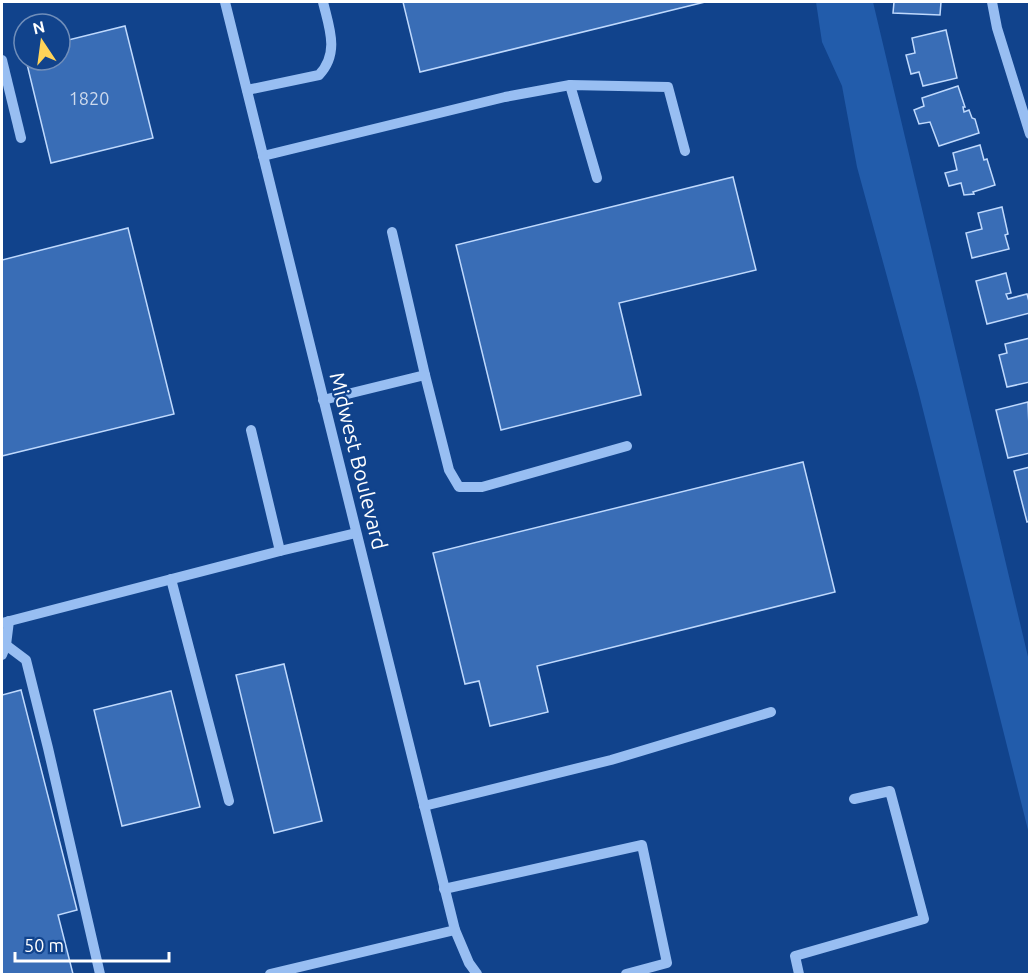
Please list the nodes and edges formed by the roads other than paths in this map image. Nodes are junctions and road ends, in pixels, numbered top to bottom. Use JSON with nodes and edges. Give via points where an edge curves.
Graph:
{"nodes":[{"id":1,"x":225,"y":2,"type":"edge"},
{"id":2,"x":323,"y":2,"type":"edge"},
{"id":3,"x":992,"y":2,"type":"edge"},
{"id":4,"x":2,"y":60,"type":"edge"},
{"id":5,"x":570,"y":85,"type":"junction"},
{"id":6,"x":247,"y":90,"type":"junction"},
{"id":7,"x":1029,"y":134,"type":"edge"},
{"id":8,"x":21,"y":138,"type":"dead end"},
{"id":9,"x":685,"y":151,"type":"dead end"},
{"id":10,"x":263,"y":156,"type":"junction"},
{"id":11,"x":597,"y":178,"type":"dead end"},
{"id":12,"x":392,"y":232,"type":"dead end"},
{"id":13,"x":425,"y":375,"type":"junction"},
{"id":14,"x":323,"y":400,"type":"junction"},
{"id":15,"x":251,"y":430,"type":"dead end"},
{"id":16,"x":627,"y":446,"type":"dead end"},
{"id":17,"x":356,"y":533,"type":"junction"},
{"id":18,"x":280,"y":551,"type":"junction"},
{"id":19,"x":171,"y":579,"type":"junction"},
{"id":20,"x":5,"y":622,"type":"edge"},
{"id":21,"x":4,"y":650,"type":"edge"},
{"id":22,"x":771,"y":712,"type":"dead end"},
{"id":23,"x":854,"y":799,"type":"dead end"},
{"id":24,"x":229,"y":801,"type":"dead end"},
{"id":25,"x":424,"y":807,"type":"junction"},
{"id":26,"x":444,"y":890,"type":"junction"},
{"id":27,"x":455,"y":930,"type":"junction"},
{"id":28,"x":100,"y":975,"type":"edge"},
{"id":29,"x":270,"y":975,"type":"edge"},
{"id":30,"x":477,"y":975,"type":"edge"},
{"id":31,"x":626,"y":975,"type":"edge"},
{"id":32,"x":799,"y":975,"type":"edge"}],
"edges":[{"from":1,"to":6,"type":"street","name":"Midwest Boulevard"},
{"from":2,"to":6,"type":"street","via":[[333,43],[328,66],[319,75]]},
{"from":3,"to":7,"type":"street"},
{"from":4,"to":8,"type":"street"},
{"from":5,"to":9,"type":"street","via":[[668,87]]},
{"from":5,"to":10,"type":"street"},
{"from":5,"to":11,"type":"street"},
{"from":6,"to":10,"type":"street","name":"Midwest Boulevard"},
{"from":10,"to":14,"type":"street","name":"Midwest Boulevard"},
{"from":12,"to":13,"type":"street"},
{"from":13,"to":14,"type":"street"},
{"from":13,"to":16,"type":"street","via":[[449,470],[459,487],[482,487]]},
{"from":14,"to":17,"type":"street","name":"Midwest Boulevard"},
{"from":15,"to":18,"type":"street"},
{"from":17,"to":18,"type":"street"},
{"from":17,"to":25,"type":"street","name":"Midwest Boulevard"},
{"from":18,"to":19,"type":"street"},
{"from":19,"to":20,"type":"street"},
{"from":19,"to":24,"type":"street"},
{"from":20,"to":21,"type":"street"},
{"from":21,"to":28,"type":"street","via":[[26,660]]},
{"from":22,"to":25,"type":"street","via":[[610,760]]},
{"from":23,"to":32,"type":"street","via":[[890,791],[924,920],[795,956]]},
{"from":25,"to":26,"type":"street","name":"Midwest Boulevard"},
{"from":26,"to":27,"type":"street","name":"Midwest Boulevard"},
{"from":26,"to":31,"type":"street","via":[[642,845],[667,963]]},
{"from":27,"to":29,"type":"street"},
{"from":27,"to":30,"type":"street","name":"Midwest Boulevard"}]}
